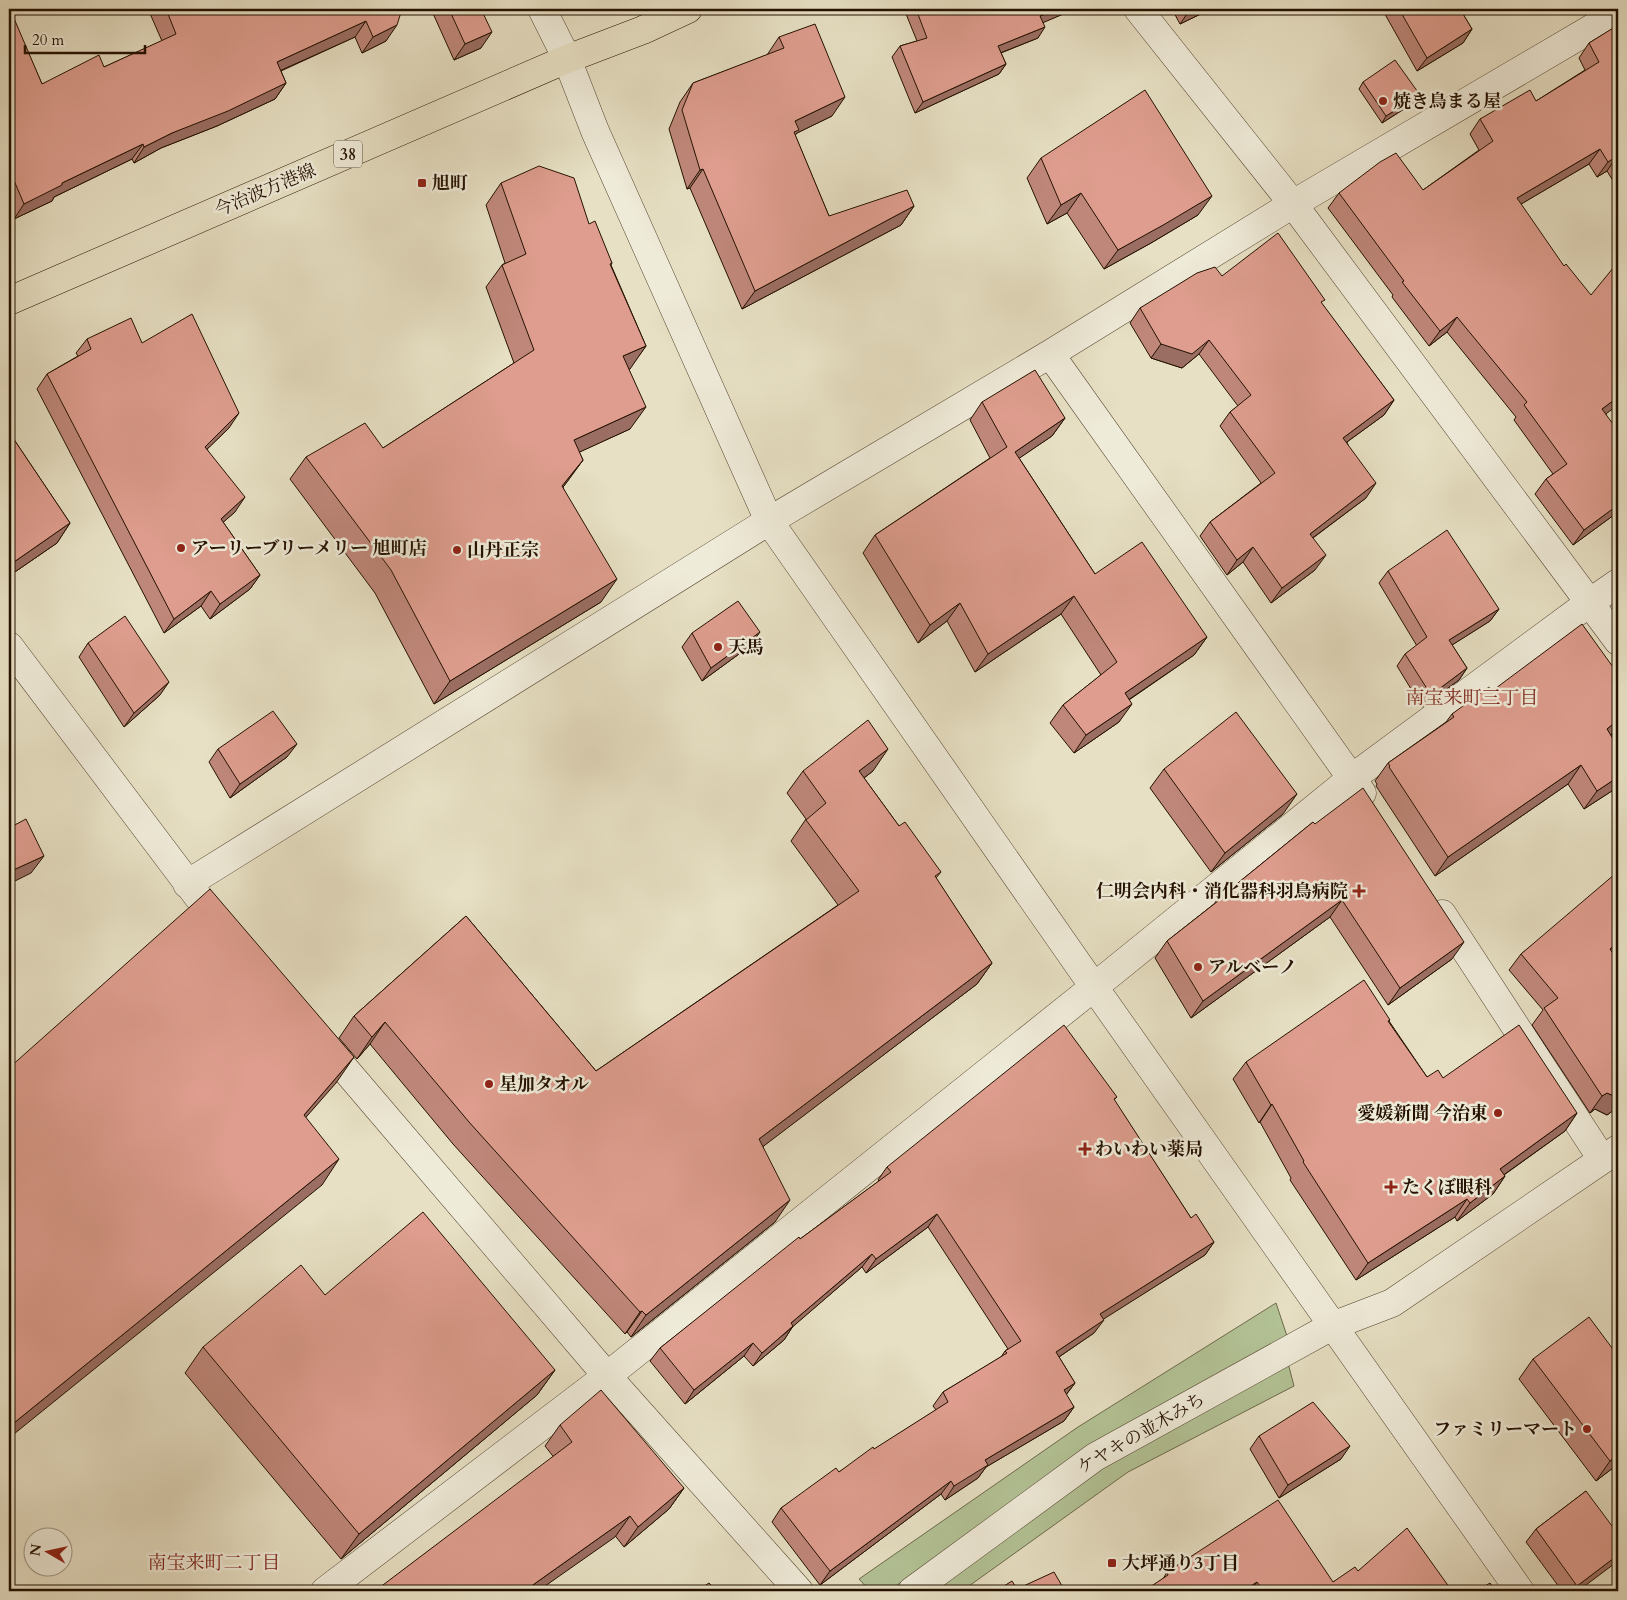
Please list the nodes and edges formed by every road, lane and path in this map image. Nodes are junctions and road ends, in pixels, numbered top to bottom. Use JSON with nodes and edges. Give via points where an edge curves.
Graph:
{"nodes":[{"id":1,"x":542,"y":9,"type":"edge"},
{"id":2,"x":688,"y":9,"type":"edge"},
{"id":3,"x":1138,"y":9,"type":"edge"},
{"id":4,"x":1618,"y":13,"type":"edge"},
{"id":5,"x":567,"y":59,"type":"junction"},
{"id":6,"x":1293,"y":204,"type":"junction"},
{"id":7,"x":9,"y":301,"type":"edge"},
{"id":8,"x":1050,"y":354,"type":"junction"},
{"id":9,"x":769,"y":521,"type":"junction"},
{"id":10,"x":1618,"y":583,"type":"edge"},
{"id":11,"x":1589,"y":603,"type":"junction"},
{"id":12,"x":1618,"y":641,"type":"edge"},
{"id":13,"x":9,"y":646,"type":"edge"},
{"id":14,"x":1352,"y":778,"type":"junction"},
{"id":15,"x":1374,"y":811,"type":"edge"},
{"id":16,"x":187,"y":884,"type":"junction"},
{"id":17,"x":1428,"y":894,"type":"edge"},
{"id":18,"x":213,"y":914,"type":"edge"},
{"id":19,"x":1094,"y":987,"type":"junction"},
{"id":20,"x":303,"y":1020,"type":"edge"},
{"id":21,"x":1610,"y":1154,"type":"edge"},
{"id":22,"x":1332,"y":1326,"type":"junction"},
{"id":23,"x":607,"y":1376,"type":"junction"},
{"id":24,"x":325,"y":1591,"type":"edge"},
{"id":25,"x":799,"y":1591,"type":"edge"},
{"id":26,"x":912,"y":1591,"type":"edge"},
{"id":27,"x":1520,"y":1591,"type":"edge"}],
"edges":[{"from":1,"to":5,"type":"street"},
{"from":2,"to":5,"type":"main road","name":"今治波方港線","number":"38"},
{"from":3,"to":6,"type":"street"},
{"from":4,"to":6,"type":"street"},
{"from":5,"to":7,"type":"main road","name":"今治波方港線","number":"38"},
{"from":5,"to":9,"type":"street","via":[[595,131]]},
{"from":6,"to":8,"type":"street"},
{"from":6,"to":11,"type":"street"},
{"from":8,"to":9,"type":"street"},
{"from":8,"to":14,"type":"street"},
{"from":9,"to":16,"type":"street"},
{"from":9,"to":19,"type":"street"},
{"from":10,"to":11,"type":"street"},
{"from":11,"to":12,"type":"street"},
{"from":11,"to":14,"type":"street"},
{"from":13,"to":16,"type":"street"},
{"from":14,"to":15,"type":"street"},
{"from":14,"to":19,"type":"street"},
{"from":16,"to":18,"type":"street"},
{"from":17,"to":21,"type":"street"},
{"from":19,"to":22,"type":"street"},
{"from":19,"to":23,"type":"street"},
{"from":20,"to":23,"type":"street"},
{"from":21,"to":22,"type":"street","name":"ケヤキの並木みち","via":[[1392,1303]]},
{"from":22,"to":26,"type":"street","name":"ケヤキの並木みち","via":[[1095,1457]]},
{"from":22,"to":27,"type":"street"},
{"from":23,"to":24,"type":"street"},
{"from":23,"to":25,"type":"street"}]}
